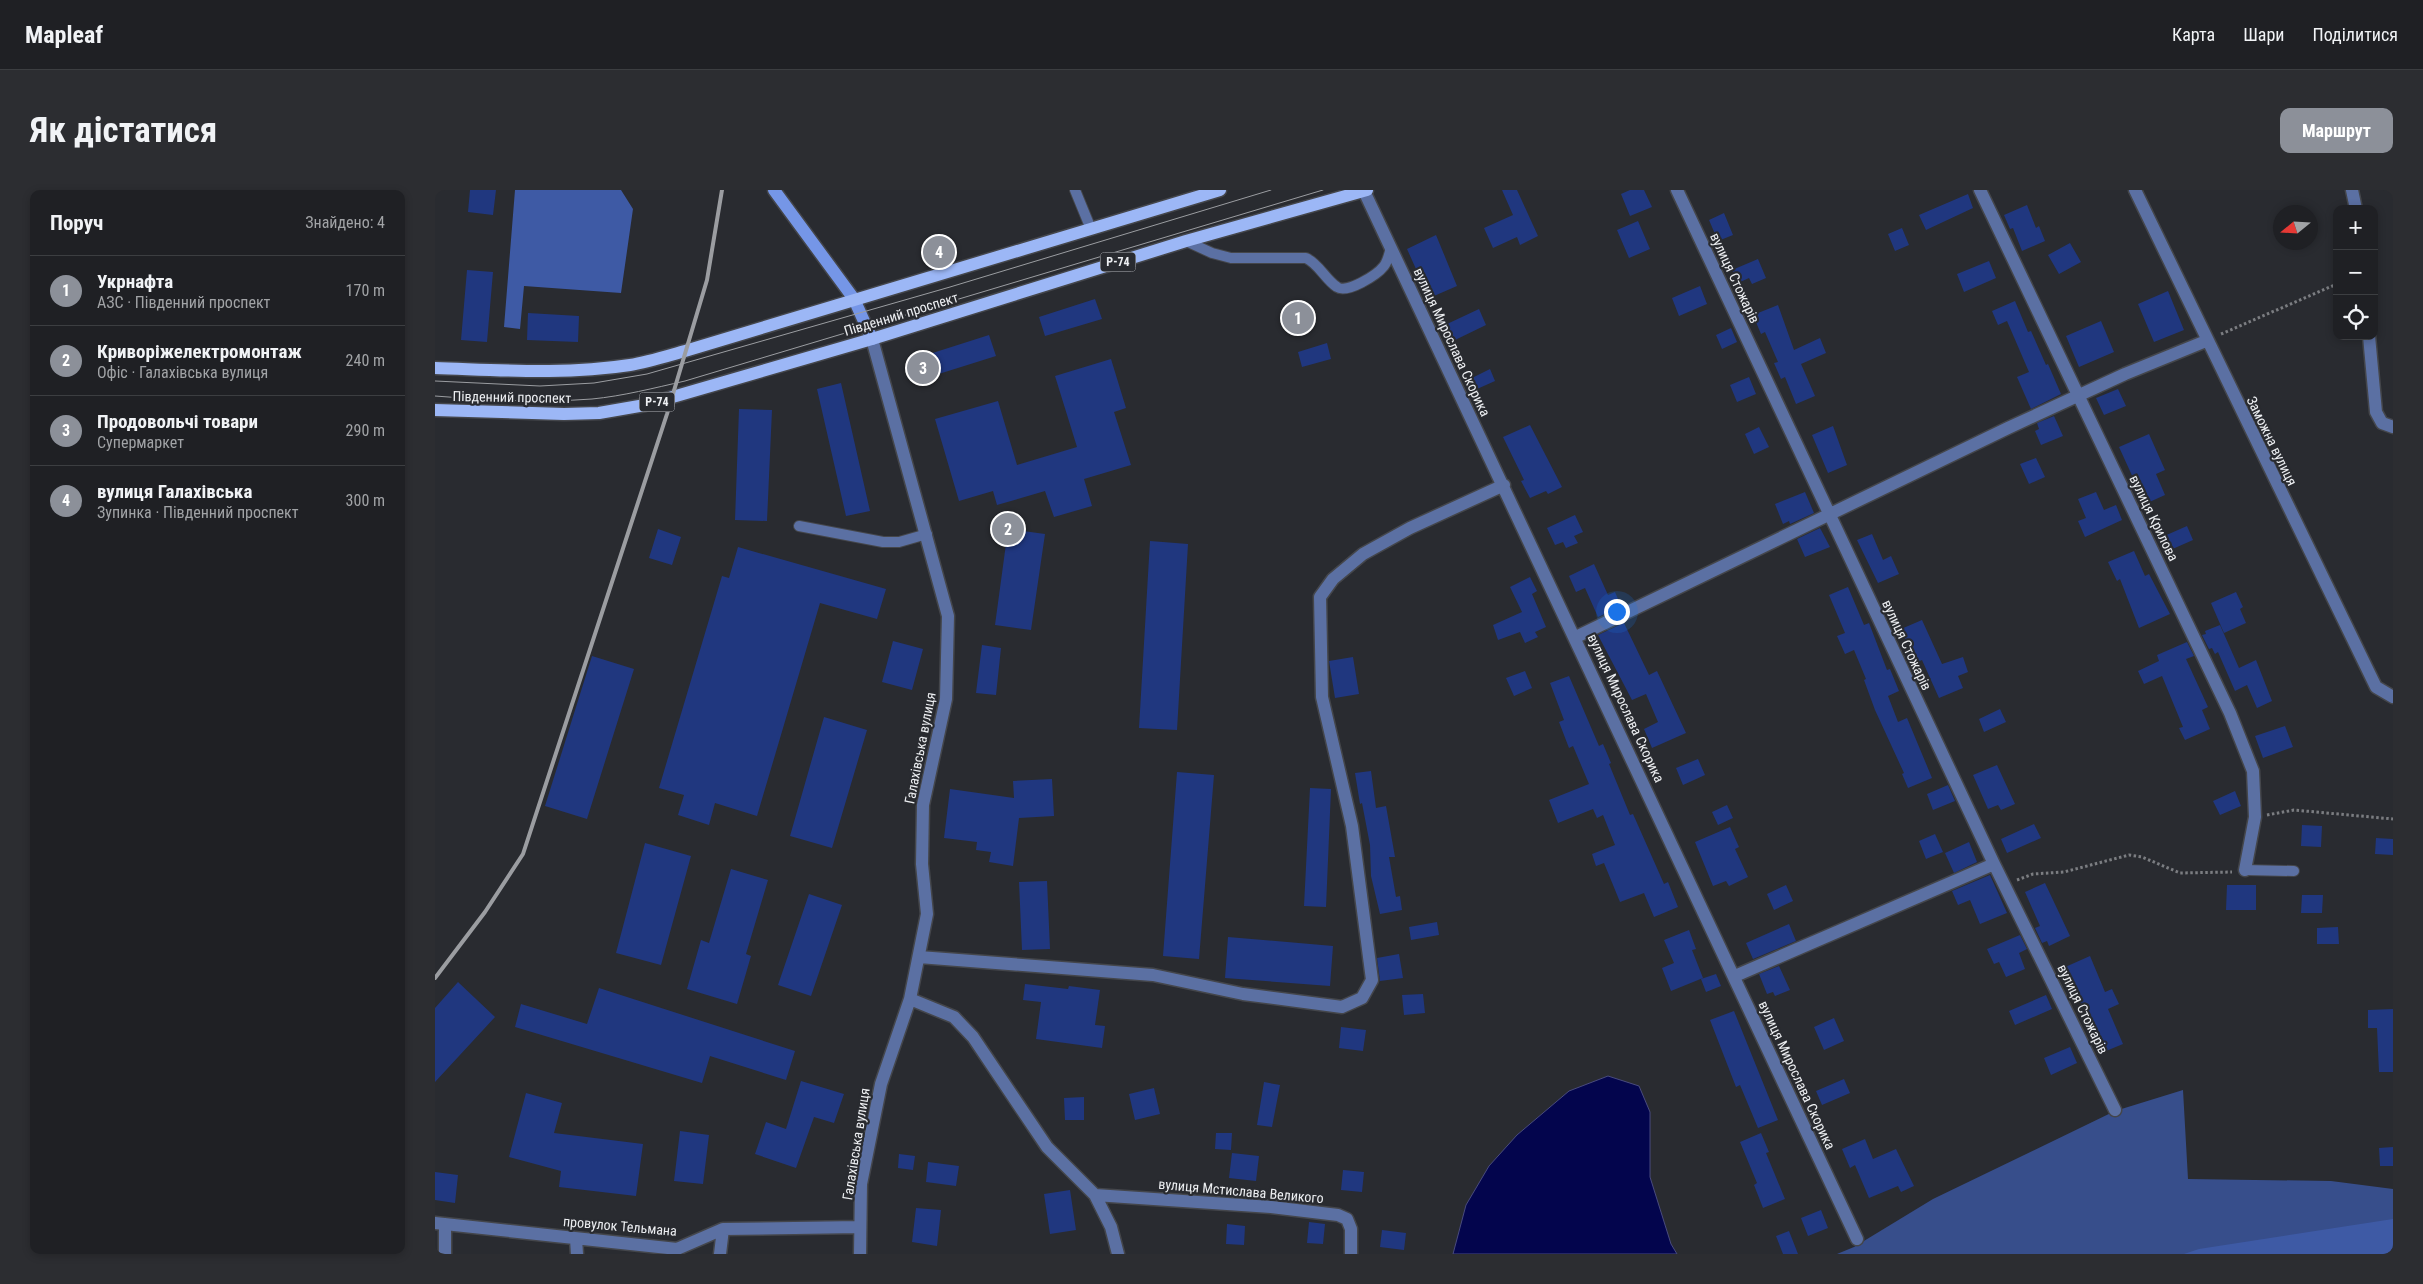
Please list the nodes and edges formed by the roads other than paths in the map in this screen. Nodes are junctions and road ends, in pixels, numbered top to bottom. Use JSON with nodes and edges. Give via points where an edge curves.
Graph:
{"nodes":[{"id":1,"x":773,"y":190,"type":"edge"},
{"id":2,"x":1075,"y":190,"type":"edge"},
{"id":3,"x":1220,"y":190,"type":"edge"},
{"id":4,"x":1366,"y":190,"type":"edge"},
{"id":5,"x":1677,"y":190,"type":"edge"},
{"id":6,"x":1981,"y":190,"type":"edge"},
{"id":7,"x":2135,"y":190,"type":"edge"},
{"id":8,"x":2352,"y":190,"type":"edge"},
{"id":9,"x":2355,"y":205,"type":"edge"},
{"id":10,"x":1091,"y":229,"type":"junction"},
{"id":11,"x":1186,"y":241,"type":"junction"},
{"id":12,"x":1391,"y":248,"type":"junction"},
{"id":13,"x":855,"y":299,"type":"junction"},
{"id":14,"x":871,"y":339,"type":"junction"},
{"id":15,"x":2369,"y":340,"type":"edge"},
{"id":16,"x":2206,"y":341,"type":"junction"},
{"id":17,"x":435,"y":368,"type":"edge"},
{"id":18,"x":2079,"y":396,"type":"junction"},
{"id":19,"x":435,"y":410,"type":"edge"},
{"id":20,"x":2393,"y":427,"type":"edge"},
{"id":21,"x":1504,"y":485,"type":"junction"},
{"id":22,"x":1829,"y":516,"type":"junction"},
{"id":23,"x":799,"y":526,"type":"dead end"},
{"id":24,"x":927,"y":534,"type":"junction"},
{"id":25,"x":1576,"y":637,"type":"junction"},
{"id":26,"x":2393,"y":697,"type":"edge"},
{"id":27,"x":1994,"y":864,"type":"junction"},
{"id":28,"x":2245,"y":870,"type":"joint"},
{"id":29,"x":2294,"y":871,"type":"dead end"},
{"id":30,"x":919,"y":957,"type":"junction"},
{"id":31,"x":1735,"y":976,"type":"junction"},
{"id":32,"x":910,"y":999,"type":"junction"},
{"id":33,"x":2115,"y":1110,"type":"dead end"},
{"id":34,"x":1095,"y":1196,"type":"junction"},
{"id":35,"x":440,"y":1224,"type":"edge"},
{"id":36,"x":859,"y":1227,"type":"junction"},
{"id":37,"x":723,"y":1229,"type":"junction"},
{"id":38,"x":576,"y":1239,"type":"junction"},
{"id":39,"x":1857,"y":1239,"type":"dead end"},
{"id":40,"x":445,"y":1254,"type":"edge"},
{"id":41,"x":577,"y":1254,"type":"edge"},
{"id":42,"x":720,"y":1254,"type":"edge"},
{"id":43,"x":860,"y":1254,"type":"edge"},
{"id":44,"x":1118,"y":1254,"type":"edge"},
{"id":45,"x":1351,"y":1254,"type":"edge"}],
"edges":[{"from":1,"to":13,"type":"main road"},
{"from":2,"to":10,"type":"lane"},
{"from":3,"to":10,"type":"main road","name":"Південний проспект"},
{"from":4,"to":11,"type":"main road","name":"Південний проспект","number":"Р-74"},
{"from":4,"to":12,"type":"street","name":"вулиця Мирослава Скорика"},
{"from":5,"to":22,"type":"street","name":"вулиця Стожарів"},
{"from":6,"to":18,"type":"street","name":"вулиця Крилова"},
{"from":7,"to":16,"type":"street","name":"Заможна вулиця"},
{"from":8,"to":9,"type":"street"},
{"from":10,"to":13,"type":"main road","name":"Південний проспект"},
{"from":11,"to":12,"type":"lane","via":[[1231,258],[1306,258],[1336,286],[1344,289],[1381,269]]},
{"from":11,"to":14,"type":"main road","name":"Південний проспект","number":"Р-74"},
{"from":12,"to":21,"type":"street","name":"вулиця Мирослава Скорика"},
{"from":13,"to":14,"type":"main road"},
{"from":13,"to":17,"type":"main road","name":"Південний проспект","via":[[631,365],[531,372]]},
{"from":14,"to":19,"type":"main road","name":"Південний проспект","number":"Р-74","via":[[621,410],[564,414]]},
{"from":14,"to":24,"type":"street","name":"Галахівська вулиця"},
{"from":15,"to":20,"type":"street","via":[[2376,412],[2382,424]]},
{"from":16,"to":18,"type":"street"},
{"from":16,"to":26,"type":"street","name":"Заможна вулиця","via":[[2376,687]]},
{"from":18,"to":22,"type":"street"},
{"from":18,"to":28,"type":"street","name":"вулиця Крилова","via":[[2231,713],[2253,772],[2255,817]]},
{"from":21,"to":25,"type":"street","name":"вулиця Мирослава Скорика"},
{"from":21,"to":30,"type":"street","via":[[1410,528],[1363,554],[1333,579],[1321,597],[1323,696],[1351,826],[1372,980],[1362,998],[1342,1007],[1243,994],[1153,975]]},
{"from":22,"to":25,"type":"street"},
{"from":22,"to":27,"type":"street","name":"вулиця Стожарів"},
{"from":23,"to":24,"type":"lane","via":[[883,542],[899,542]]},
{"from":24,"to":30,"type":"street","name":"Галахівська вулиця","via":[[948,616],[947,680],[946,699],[923,805],[922,864],[927,914]]},
{"from":25,"to":31,"type":"street","name":"вулиця Мирослава Скорика"},
{"from":27,"to":31,"type":"street"},
{"from":27,"to":33,"type":"street","name":"вулиця Стожарів"},
{"from":28,"to":29,"type":"lane"},
{"from":30,"to":32,"type":"street","name":"Галахівська вулиця"},
{"from":31,"to":39,"type":"street","name":"вулиця Мирослава Скорика"},
{"from":32,"to":34,"type":"street","via":[[954,1018],[973,1037],[1047,1146]]},
{"from":32,"to":36,"type":"street","name":"Галахівська вулиця","via":[[881,1084],[861,1184]]},
{"from":34,"to":44,"type":"street","via":[[1111,1227]]},
{"from":34,"to":45,"type":"street","name":"вулиця Мстислава Великого","via":[[1338,1214],[1347,1219],[1351,1229]]},
{"from":35,"to":38,"type":"street","name":"провулок Тельмана"},
{"from":35,"to":40,"type":"street"},
{"from":36,"to":37,"type":"street","name":"провулок Тельмана"},
{"from":36,"to":43,"type":"street","name":"Галахівська вулиця"},
{"from":37,"to":38,"type":"street","name":"провулок Тельмана","via":[[677,1249]]},
{"from":37,"to":42,"type":"street"},
{"from":38,"to":41,"type":"street"}]}
